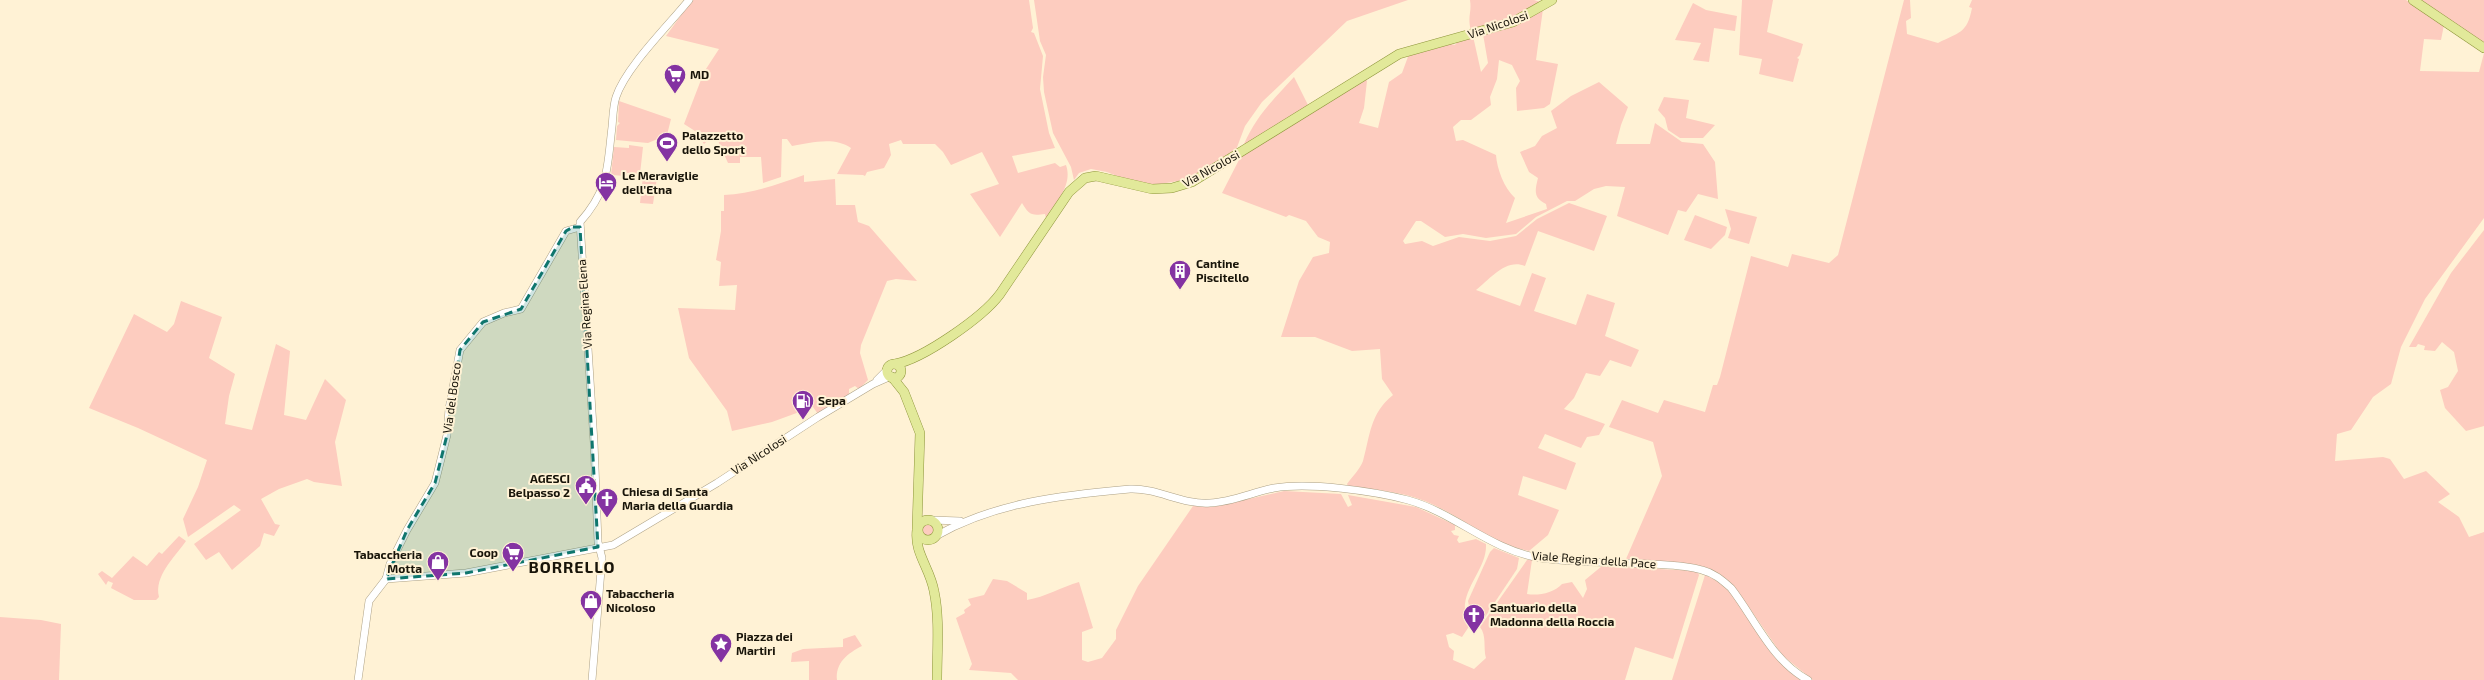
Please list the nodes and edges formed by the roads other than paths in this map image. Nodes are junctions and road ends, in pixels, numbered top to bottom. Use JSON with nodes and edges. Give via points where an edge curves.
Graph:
{"nodes":[{"id":1,"x":689,"y":0,"type":"edge"},
{"id":2,"x":1552,"y":0,"type":"edge"},
{"id":3,"x":2413,"y":0,"type":"edge"},
{"id":4,"x":2484,"y":48,"type":"edge"},
{"id":5,"x":580,"y":227,"type":"junction"},
{"id":6,"x":895,"y":372,"type":"junction"},
{"id":7,"x":919,"y":503,"type":"junction"},
{"id":8,"x":930,"y":520,"type":"junction"},
{"id":9,"x":966,"y":520,"type":"junction"},
{"id":10,"x":917,"y":529,"type":"junction"},
{"id":11,"x":934,"y":538,"type":"junction"},
{"id":12,"x":613,"y":545,"type":"junction"},
{"id":13,"x":596,"y":547,"type":"junction"},
{"id":14,"x":602,"y":558,"type":"junction"},
{"id":15,"x":927,"y":568,"type":"junction"},
{"id":16,"x":386,"y":579,"type":"junction"},
{"id":17,"x":358,"y":680,"type":"edge"},
{"id":18,"x":592,"y":680,"type":"edge"},
{"id":19,"x":937,"y":680,"type":"edge"},
{"id":20,"x":1808,"y":680,"type":"edge"}],
"edges":[{"from":1,"to":5,"type":"street","via":[[624,82],[616,98],[603,190],[580,222]]},
{"from":2,"to":6,"type":"main road","name":"Via Nicolosi","via":[[1513,22],[1399,54],[1232,158],[1181,186],[1144,189],[1103,176],[1085,178],[1069,192],[987,310]]},
{"from":3,"to":4,"type":"main road"},
{"from":5,"to":13,"type":"street","name":"Via Regina Elena","via":[[594,436],[598,537]]},
{"from":5,"to":16,"type":"street","name":"Via del Bosco","via":[[566,230],[521,310],[504,313],[483,322],[460,350],[447,435],[435,483],[390,564]]},
{"from":6,"to":7,"type":"main road","via":[[920,433]]},
{"from":6,"to":12,"type":"street","name":"Via Nicolosi"},
{"from":7,"to":8,"type":"main road","via":[[923,515]]},
{"from":7,"to":10,"type":"main road"},
{"from":8,"to":9,"type":"street"},
{"from":8,"to":10,"type":"main road","via":[[921,522]]},
{"from":8,"to":11,"type":"main road","via":[[937,525]]},
{"from":9,"to":11,"type":"street"},
{"from":9,"to":20,"type":"street","name":"Viale Regina della Pace","via":[[1019,503],[1130,489],[1147,489],[1202,503],[1228,500],[1274,488],[1297,486],[1396,498],[1429,508],[1492,543],[1528,555],[1555,559],[1676,565],[1703,570],[1731,588],[1779,656],[1792,670]]},
{"from":10,"to":11,"type":"main road","via":[[920,537]]},
{"from":10,"to":15,"type":"main road","via":[[916,544]]},
{"from":11,"to":15,"type":"main road","via":[[925,547]]},
{"from":12,"to":13,"type":"street"},
{"from":12,"to":14,"type":"street"},
{"from":13,"to":14,"type":"street","name":"Via Regina Elena"},
{"from":13,"to":16,"type":"street","via":[[466,573]]},
{"from":14,"to":18,"type":"street"},
{"from":15,"to":19,"type":"main road","via":[[936,597]]},
{"from":16,"to":17,"type":"street","name":"Via del Bosco","via":[[372,595],[366,610]]}]}
